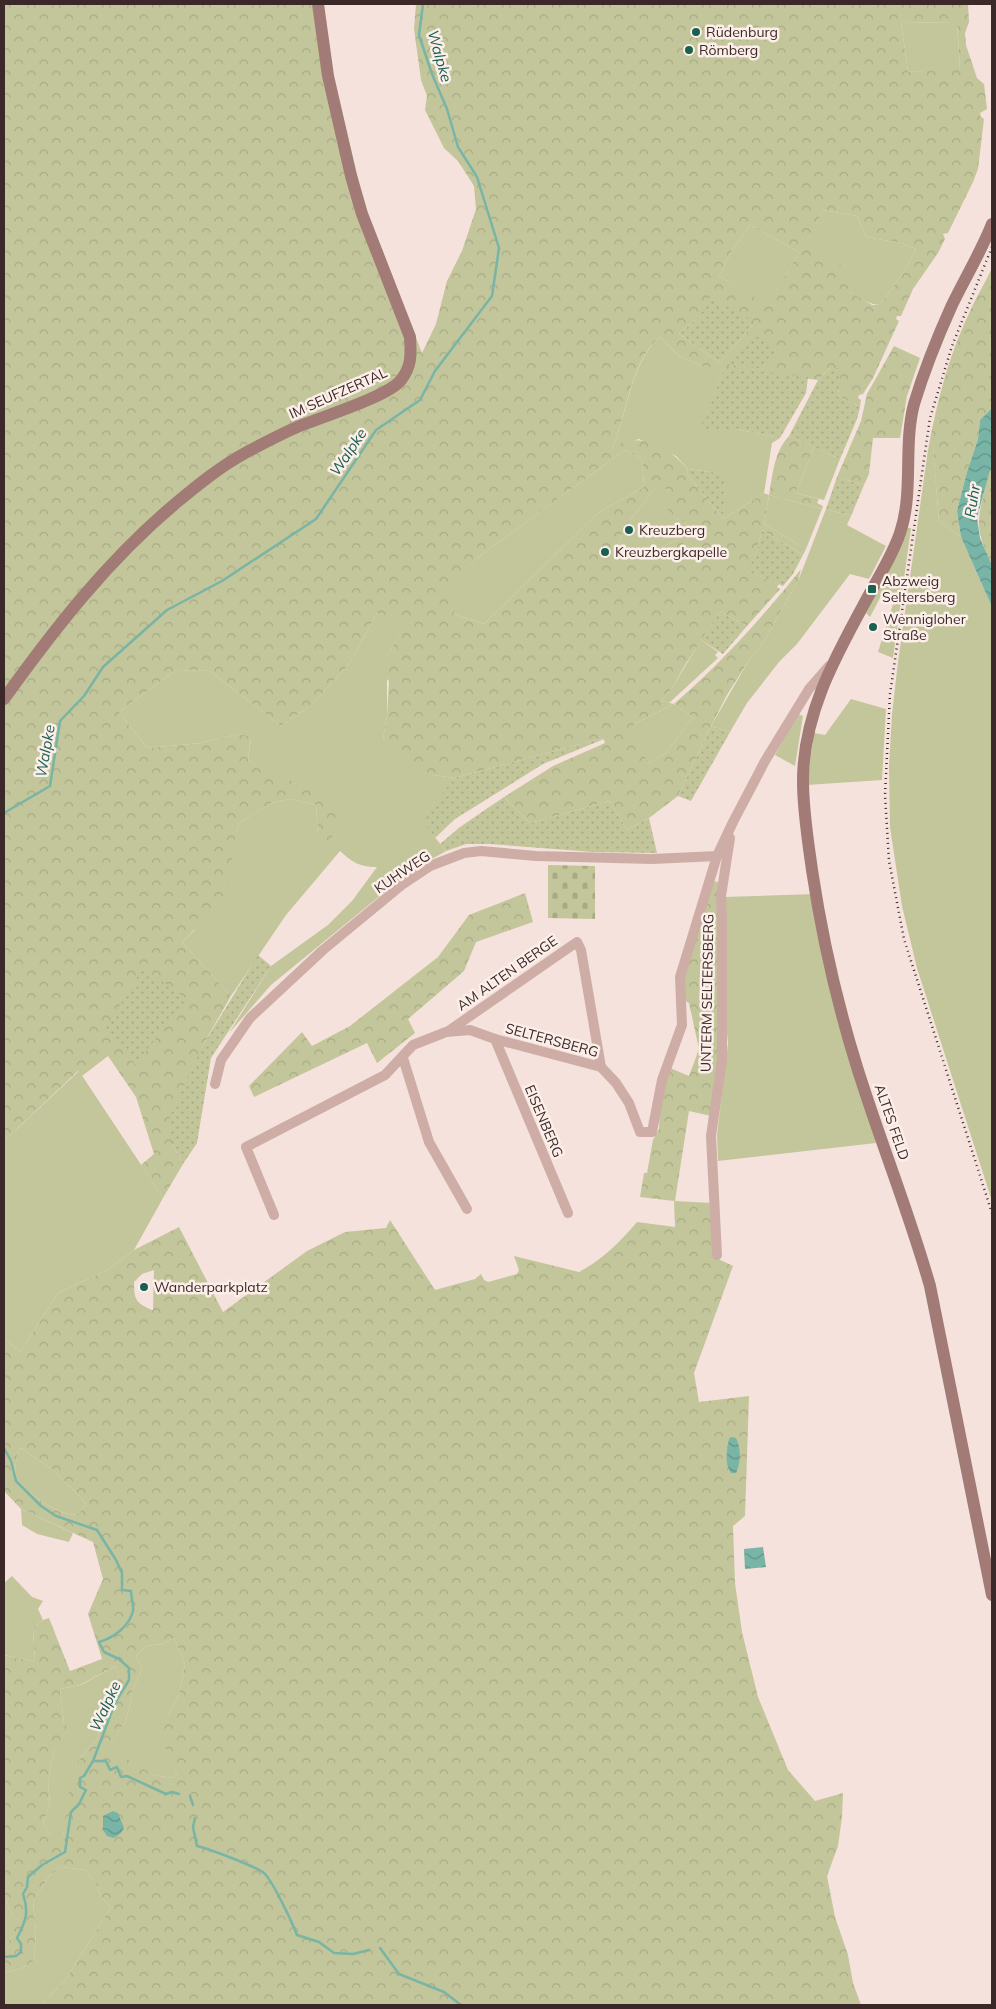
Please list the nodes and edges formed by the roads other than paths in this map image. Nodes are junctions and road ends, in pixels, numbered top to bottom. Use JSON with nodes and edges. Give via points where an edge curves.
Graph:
{"nodes":[{"id":1,"x":318,"y":4,"type":"edge"},
{"id":2,"x":992,"y":224,"type":"edge"},
{"id":3,"x":835,"y":658,"type":"junction"},
{"id":4,"x":4,"y":699,"type":"edge"},
{"id":5,"x":800,"y":704,"type":"junction"},
{"id":6,"x":813,"y":709,"type":"junction"},
{"id":7,"x":733,"y":822,"type":"junction"},
{"id":8,"x":717,"y":856,"type":"junction"},
{"id":9,"x":446,"y":1032,"type":"junction"},
{"id":10,"x":495,"y":1039,"type":"junction"},
{"id":11,"x":403,"y":1058,"type":"junction"},
{"id":12,"x":601,"y":1067,"type":"junction"},
{"id":13,"x":215,"y":1084,"type":"dead end"},
{"id":14,"x":467,"y":1209,"type":"dead end"},
{"id":15,"x":568,"y":1213,"type":"dead end"},
{"id":16,"x":274,"y":1215,"type":"dead end"},
{"id":17,"x":717,"y":1255,"type":"dead end"},
{"id":18,"x":992,"y":1595,"type":"edge"}],
"edges":[{"from":1,"to":4,"type":"main road","name":"IM SEUFZERTAL","via":[[328,76],[351,176],[362,214],[410,337],[412,358],[408,369],[395,388],[294,429],[246,452],[207,477],[115,559],[72,608]]},
{"from":2,"to":3,"type":"main road","via":[[952,306],[914,405],[906,507],[900,534]]},
{"from":3,"to":5,"type":"street"},
{"from":3,"to":6,"type":"main road","name":"ALTES FELD"},
{"from":5,"to":6,"type":"street"},
{"from":5,"to":7,"type":"street"},
{"from":6,"to":18,"type":"main road","name":"ALTES FELD","via":[[803,778],[804,815],[815,894],[832,976],[858,1070],[930,1286]]},
{"from":7,"to":8,"type":"street"},
{"from":7,"to":17,"type":"street","name":"UNTERM SELTERSBERG","via":[[721,896],[722,1060],[711,1136]]},
{"from":8,"to":12,"type":"street","name":"SELTERSBERG","via":[[680,977],[682,1025],[662,1080],[652,1132],[640,1132],[629,1103]]},
{"from":8,"to":13,"type":"street","name":"KUHWEG","via":[[652,859],[481,851],[464,853],[430,866],[403,884],[323,950],[250,1018],[221,1060]]},
{"from":9,"to":10,"type":"street","name":"SELTERSBERG","via":[[470,1030]]},
{"from":9,"to":11,"type":"street","name":"SELTERSBERG","via":[[413,1045]]},
{"from":9,"to":12,"type":"street","name":"AM ALTEN BERGE","via":[[577,942],[582,950]]},
{"from":10,"to":12,"type":"street","name":"SELTERSBERG"},
{"from":10,"to":15,"type":"street","name":"EISENBERG"},
{"from":11,"to":14,"type":"street","via":[[429,1142]]},
{"from":11,"to":16,"type":"street","name":"SELTERSBERG","via":[[385,1075],[246,1147]]}]}
